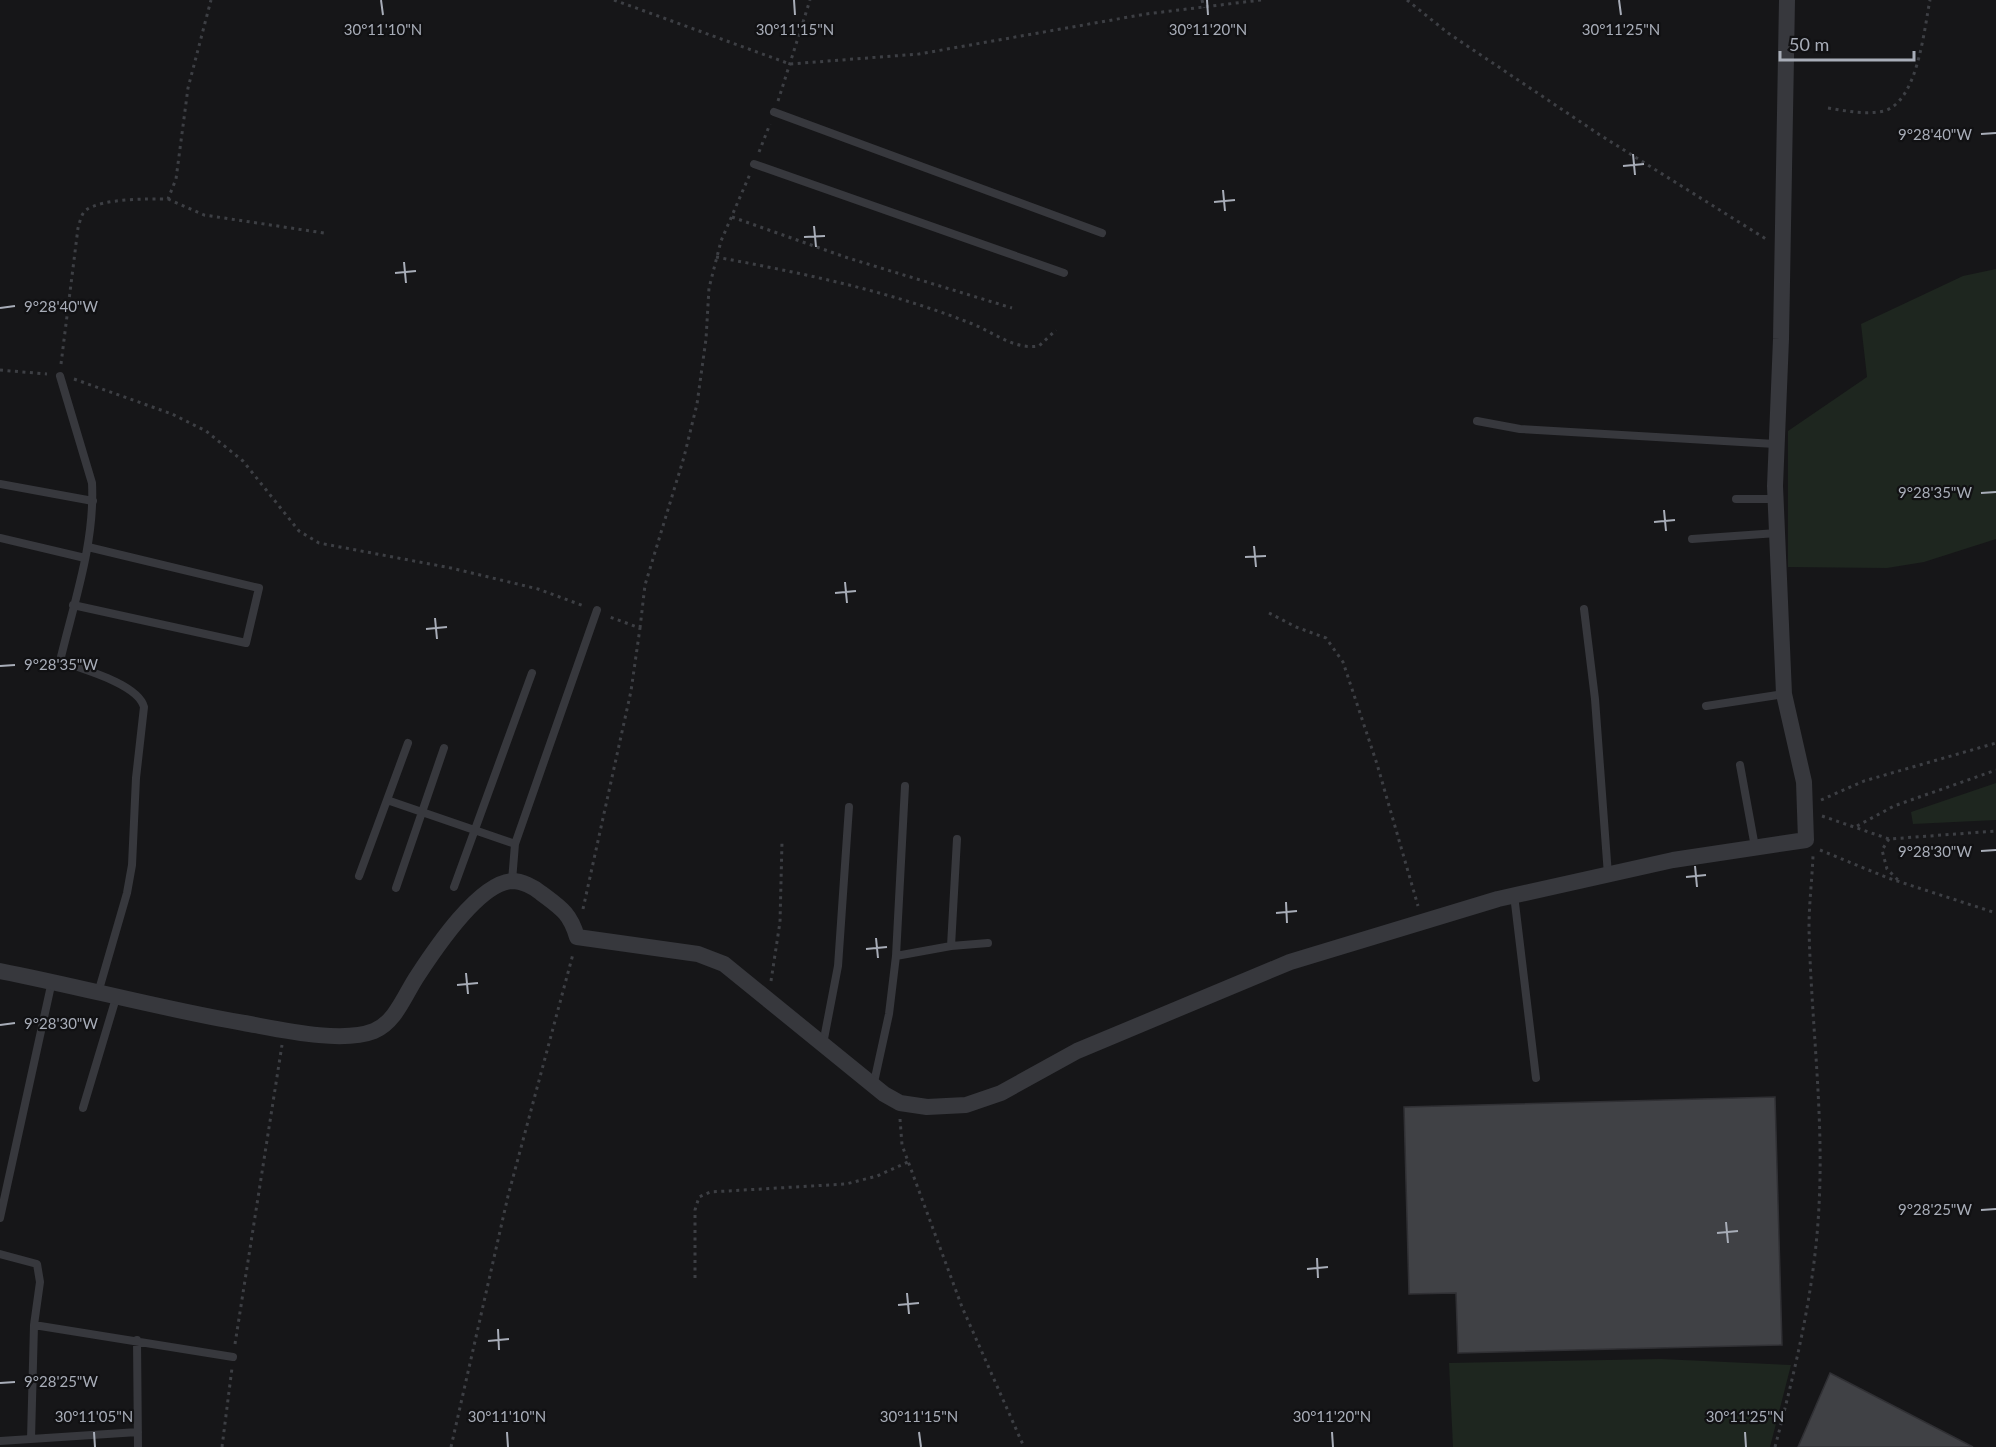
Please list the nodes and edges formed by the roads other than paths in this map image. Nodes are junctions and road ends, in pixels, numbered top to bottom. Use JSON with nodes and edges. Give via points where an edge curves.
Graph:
{"nodes":[{"id":1,"x":1787,"y":0,"type":"edge"},
{"id":2,"x":774,"y":112,"type":"road end"},
{"id":3,"x":754,"y":164,"type":"road end"},
{"id":4,"x":1102,"y":233,"type":"dead end"},
{"id":5,"x":1065,"y":273,"type":"dead end"},
{"id":6,"x":60,"y":376,"type":"road end"},
{"id":7,"x":1477,"y":421,"type":"dead end"},
{"id":8,"x":1775,"y":444,"type":"junction"},
{"id":9,"x":0,"y":484,"type":"edge"},
{"id":10,"x":1736,"y":499,"type":"dead end"},
{"id":11,"x":1776,"y":500,"type":"junction"},
{"id":12,"x":93,"y":501,"type":"junction"},
{"id":13,"x":1777,"y":534,"type":"junction"},
{"id":14,"x":0,"y":538,"type":"edge"},
{"id":15,"x":1692,"y":539,"type":"dead end"},
{"id":16,"x":88,"y":547,"type":"junction"},
{"id":17,"x":86,"y":558,"type":"junction"},
{"id":18,"x":73,"y":605,"type":"junction"},
{"id":19,"x":1584,"y":609,"type":"dead end"},
{"id":20,"x":597,"y":610,"type":"road end"},
{"id":21,"x":532,"y":673,"type":"dead end"},
{"id":22,"x":1784,"y":694,"type":"junction"},
{"id":23,"x":1706,"y":706,"type":"dead end"},
{"id":24,"x":408,"y":742,"type":"dead end"},
{"id":25,"x":444,"y":748,"type":"dead end"},
{"id":26,"x":1740,"y":765,"type":"dead end"},
{"id":27,"x":905,"y":786,"type":"dead end"},
{"id":28,"x":387,"y":800,"type":"junction"},
{"id":29,"x":849,"y":807,"type":"dead end"},
{"id":30,"x":422,"y":812,"type":"junction"},
{"id":31,"x":475,"y":830,"type":"junction"},
{"id":32,"x":957,"y":839,"type":"dead end"},
{"id":33,"x":514,"y":844,"type":"junction"},
{"id":34,"x":1755,"y":847,"type":"junction"},
{"id":35,"x":1608,"y":874,"type":"junction"},
{"id":36,"x":359,"y":876,"type":"dead end"},
{"id":37,"x":512,"y":881,"type":"junction"},
{"id":38,"x":454,"y":887,"type":"dead end"},
{"id":39,"x":396,"y":888,"type":"dead end"},
{"id":40,"x":1514,"y":895,"type":"junction"},
{"id":41,"x":988,"y":943,"type":"dead end"},
{"id":42,"x":951,"y":946,"type":"junction"},
{"id":43,"x":896,"y":956,"type":"junction"},
{"id":44,"x":0,"y":971,"type":"edge"},
{"id":45,"x":52,"y":981,"type":"junction"},
{"id":46,"x":98,"y":993,"type":"junction"},
{"id":47,"x":116,"y":998,"type":"junction"},
{"id":48,"x":823,"y":1044,"type":"junction"},
{"id":49,"x":1536,"y":1078,"type":"dead end"},
{"id":50,"x":873,"y":1088,"type":"junction"},
{"id":51,"x":83,"y":1108,"type":"dead end"},
{"id":52,"x":0,"y":1218,"type":"edge"},
{"id":53,"x":0,"y":1254,"type":"edge"},
{"id":54,"x":34,"y":1325,"type":"junction"},
{"id":55,"x":137,"y":1340,"type":"junction"},
{"id":56,"x":234,"y":1357,"type":"road end"},
{"id":57,"x":138,"y":1432,"type":"junction"},
{"id":58,"x":31,"y":1439,"type":"junction"},
{"id":59,"x":0,"y":1441,"type":"edge"},
{"id":60,"x":138,"y":1447,"type":"edge"}],
"edges":[{"from":1,"to":8,"type":"street"},
{"from":2,"to":4,"type":"lane"},
{"from":3,"to":5,"type":"lane"},
{"from":6,"to":12,"type":"lane","via":[[92,483]]},
{"from":7,"to":8,"type":"lane","via":[[1520,429]]},
{"from":8,"to":11,"type":"street"},
{"from":9,"to":12,"type":"lane"},
{"from":10,"to":11,"type":"lane"},
{"from":11,"to":13,"type":"street"},
{"from":12,"to":16,"type":"lane"},
{"from":13,"to":15,"type":"lane"},
{"from":13,"to":22,"type":"street"},
{"from":14,"to":17,"type":"lane"},
{"from":16,"to":17,"type":"lane"},
{"from":16,"to":18,"type":"lane","via":[[259,588],[246,643]]},
{"from":17,"to":18,"type":"lane"},
{"from":18,"to":46,"type":"lane","via":[[60,661],[130,689],[142,699],[144,707],[132,865]]},
{"from":19,"to":35,"type":"lane"},
{"from":20,"to":33,"type":"lane"},
{"from":21,"to":31,"type":"lane"},
{"from":22,"to":23,"type":"lane"},
{"from":22,"to":34,"type":"street","via":[[1810,806],[1806,840]]},
{"from":24,"to":28,"type":"lane"},
{"from":25,"to":30,"type":"lane"},
{"from":26,"to":34,"type":"lane"},
{"from":27,"to":43,"type":"lane"},
{"from":28,"to":30,"type":"lane"},
{"from":28,"to":36,"type":"lane"},
{"from":29,"to":48,"type":"lane","via":[[838,966]]},
{"from":30,"to":31,"type":"lane"},
{"from":30,"to":39,"type":"lane"},
{"from":31,"to":33,"type":"lane"},
{"from":31,"to":38,"type":"lane"},
{"from":32,"to":42,"type":"lane"},
{"from":33,"to":37,"type":"lane"},
{"from":34,"to":35,"type":"street"},
{"from":35,"to":40,"type":"street"},
{"from":37,"to":47,"type":"street","via":[[474,903],[418,974],[390,1020],[374,1031],[284,1031]]},
{"from":37,"to":48,"type":"street","via":[[534,888],[567,912],[577,937],[698,954],[724,964]]},
{"from":40,"to":49,"type":"lane"},
{"from":40,"to":50,"type":"street","via":[[1290,962],[1077,1051],[1001,1093],[966,1105],[927,1107],[900,1103]]},
{"from":41,"to":42,"type":"lane"},
{"from":42,"to":43,"type":"lane"},
{"from":43,"to":50,"type":"lane","via":[[889,1014]]},
{"from":44,"to":45,"type":"street"},
{"from":45,"to":46,"type":"street"},
{"from":45,"to":52,"type":"lane"},
{"from":46,"to":47,"type":"street"},
{"from":47,"to":51,"type":"lane"},
{"from":48,"to":50,"type":"street"},
{"from":53,"to":54,"type":"lane","via":[[37,1264],[40,1282]]},
{"from":54,"to":55,"type":"lane"},
{"from":54,"to":58,"type":"lane"},
{"from":55,"to":56,"type":"lane"},
{"from":55,"to":57,"type":"lane"},
{"from":57,"to":58,"type":"lane"},
{"from":57,"to":60,"type":"lane"},
{"from":58,"to":59,"type":"lane"}]}
